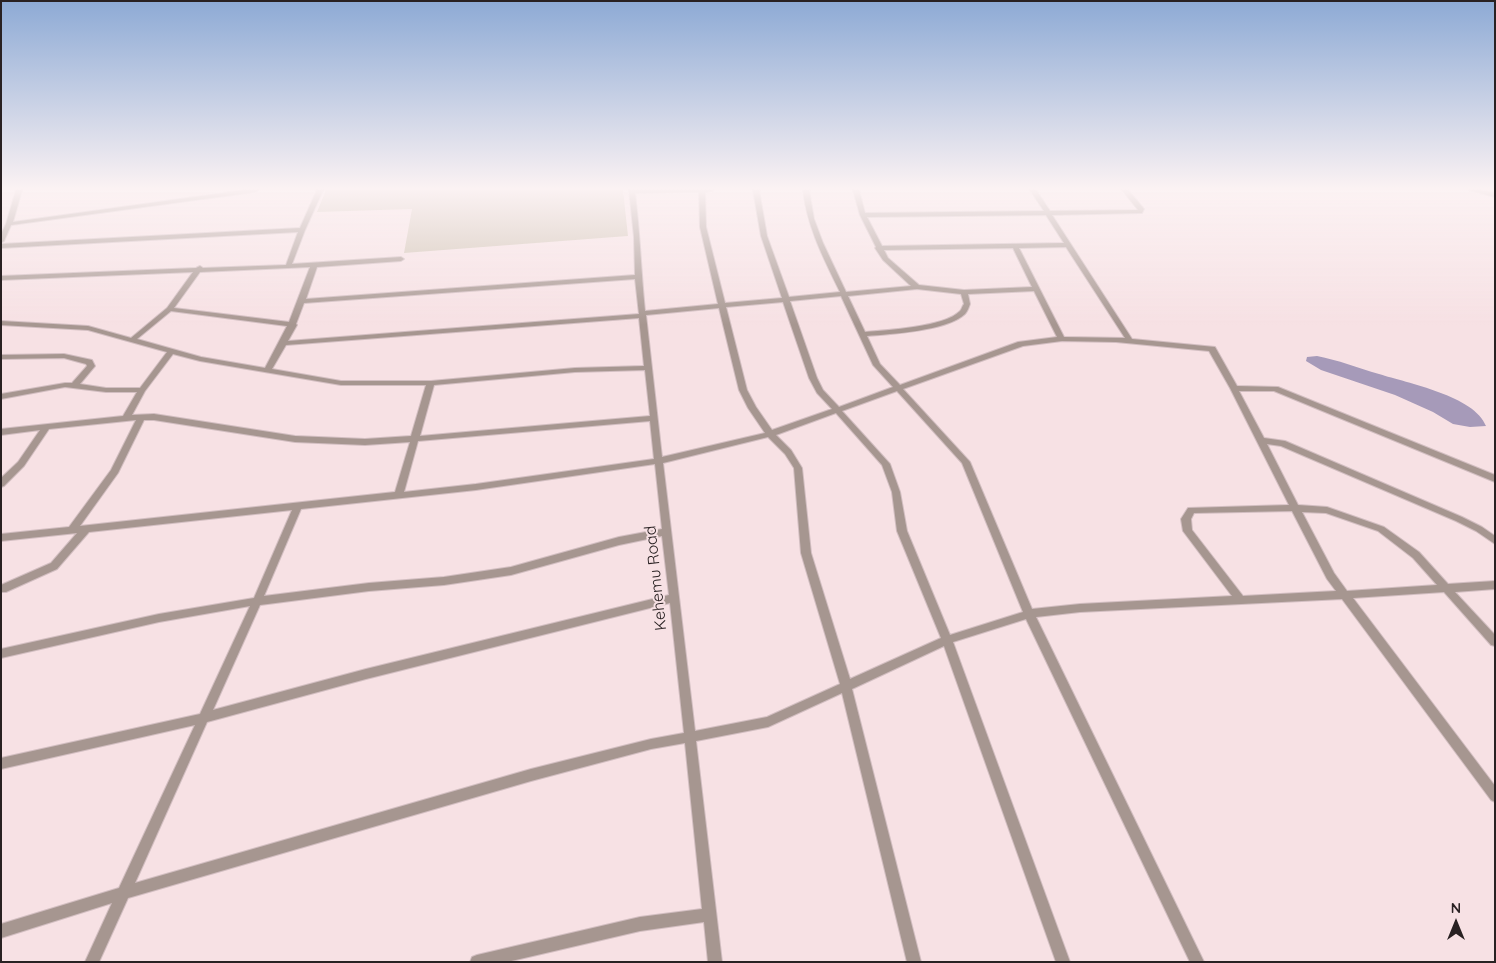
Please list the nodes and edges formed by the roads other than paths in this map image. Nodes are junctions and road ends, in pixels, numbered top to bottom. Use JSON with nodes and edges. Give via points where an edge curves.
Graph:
{"nodes":[{"id":1,"x":209,"y":235,"type":"edge"},
{"id":2,"x":300,"y":235,"type":"edge"},
{"id":3,"x":637,"y":235,"type":"edge"},
{"id":4,"x":705,"y":235,"type":"edge"},
{"id":5,"x":764,"y":235,"type":"edge"},
{"id":6,"x":817,"y":235,"type":"edge"},
{"id":7,"x":872,"y":235,"type":"edge"},
{"id":8,"x":1060,"y":235,"type":"edge"},
{"id":9,"x":1066,"y":245,"type":"junction"},
{"id":10,"x":1,"y":246,"type":"edge"},
{"id":11,"x":1016,"y":246,"type":"junction"},
{"id":12,"x":878,"y":248,"type":"junction"},
{"id":13,"x":401,"y":259,"type":"dead end"},
{"id":14,"x":314,"y":266,"type":"junction"},
{"id":15,"x":288,"y":267,"type":"junction"},
{"id":16,"x":200,"y":268,"type":"junction"},
{"id":17,"x":638,"y":277,"type":"junction"},
{"id":18,"x":1,"y":278,"type":"edge"},
{"id":19,"x":917,"y":287,"type":"junction"},
{"id":20,"x":1037,"y":289,"type":"junction"},
{"id":21,"x":964,"y":292,"type":"junction"},
{"id":22,"x":843,"y":295,"type":"junction"},
{"id":23,"x":786,"y":300,"type":"junction"},
{"id":24,"x":302,"y":301,"type":"junction"},
{"id":25,"x":723,"y":306,"type":"junction"},
{"id":26,"x":169,"y":309,"type":"junction"},
{"id":27,"x":643,"y":314,"type":"junction"},
{"id":28,"x":1,"y":323,"type":"edge"},
{"id":29,"x":293,"y":325,"type":"junction"},
{"id":30,"x":862,"y":334,"type":"junction"},
{"id":31,"x":1062,"y":339,"type":"junction"},
{"id":32,"x":132,"y":340,"type":"junction"},
{"id":33,"x":1130,"y":341,"type":"junction"},
{"id":34,"x":285,"y":343,"type":"junction"},
{"id":35,"x":170,"y":352,"type":"junction"},
{"id":36,"x":1,"y":357,"type":"edge"},
{"id":37,"x":648,"y":368,"type":"junction"},
{"id":38,"x":267,"y":371,"type":"junction"},
{"id":39,"x":431,"y":383,"type":"junction"},
{"id":40,"x":75,"y":386,"type":"junction"},
{"id":41,"x":897,"y":387,"type":"junction"},
{"id":42,"x":1234,"y":388,"type":"junction"},
{"id":43,"x":142,"y":390,"type":"junction"},
{"id":44,"x":1,"y":397,"type":"edge"},
{"id":45,"x":838,"y":410,"type":"junction"},
{"id":46,"x":126,"y":418,"type":"junction"},
{"id":47,"x":141,"y":418,"type":"junction"},
{"id":48,"x":654,"y":418,"type":"junction"},
{"id":49,"x":46,"y":428,"type":"junction"},
{"id":50,"x":1,"y":432,"type":"edge"},
{"id":51,"x":770,"y":434,"type":"junction"},
{"id":52,"x":415,"y":440,"type":"junction"},
{"id":53,"x":1261,"y":440,"type":"junction"},
{"id":54,"x":658,"y":461,"type":"junction"},
{"id":55,"x":1495,"y":479,"type":"edge"},
{"id":56,"x":1,"y":484,"type":"edge"},
{"id":57,"x":399,"y":494,"type":"junction"},
{"id":58,"x":298,"y":506,"type":"junction"},
{"id":59,"x":1295,"y":508,"type":"junction"},
{"id":60,"x":87,"y":528,"type":"junction"},
{"id":61,"x":73,"y":529,"type":"junction"},
{"id":62,"x":666,"y":532,"type":"junction"},
{"id":63,"x":1,"y":538,"type":"edge"},
{"id":64,"x":1495,"y":541,"type":"edge"},
{"id":65,"x":1495,"y":585,"type":"edge"},
{"id":66,"x":3,"y":589,"type":"dead end"},
{"id":67,"x":1449,"y":589,"type":"junction"},
{"id":68,"x":1344,"y":595,"type":"junction"},
{"id":69,"x":673,"y":598,"type":"junction"},
{"id":70,"x":1240,"y":600,"type":"junction"},
{"id":71,"x":257,"y":601,"type":"junction"},
{"id":72,"x":1029,"y":614,"type":"junction"},
{"id":73,"x":947,"y":640,"type":"junction"},
{"id":74,"x":1495,"y":642,"type":"edge"},
{"id":75,"x":1,"y":654,"type":"edge"},
{"id":76,"x":846,"y":685,"type":"junction"},
{"id":77,"x":203,"y":718,"type":"junction"},
{"id":78,"x":689,"y":737,"type":"junction"},
{"id":79,"x":1,"y":764,"type":"edge"},
{"id":80,"x":1495,"y":796,"type":"edge"},
{"id":81,"x":123,"y":893,"type":"junction"},
{"id":82,"x":710,"y":915,"type":"junction"},
{"id":83,"x":1,"y":931,"type":"edge"},
{"id":84,"x":92,"y":962,"type":"edge"},
{"id":85,"x":477,"y":962,"type":"edge"},
{"id":86,"x":715,"y":962,"type":"edge"},
{"id":87,"x":914,"y":962,"type":"edge"},
{"id":88,"x":1062,"y":962,"type":"edge"},
{"id":89,"x":1197,"y":962,"type":"edge"}],
"edges":[{"from":1,"to":10,"type":"street"},
{"from":2,"to":15,"type":"street"},
{"from":3,"to":17,"type":"street","name":"Kehemu Road"},
{"from":4,"to":25,"type":"street"},
{"from":5,"to":23,"type":"street"},
{"from":6,"to":22,"type":"street"},
{"from":7,"to":12,"type":"street"},
{"from":8,"to":9,"type":"street"},
{"from":9,"to":11,"type":"street"},
{"from":9,"to":33,"type":"street"},
{"from":11,"to":12,"type":"street"},
{"from":11,"to":20,"type":"street"},
{"from":12,"to":19,"type":"street","via":[[894,269]]},
{"from":13,"to":14,"type":"street"},
{"from":14,"to":15,"type":"street"},
{"from":14,"to":24,"type":"street"},
{"from":15,"to":16,"type":"street"},
{"from":16,"to":18,"type":"street"},
{"from":16,"to":26,"type":"street"},
{"from":17,"to":24,"type":"street"},
{"from":17,"to":27,"type":"street","name":"Kehemu Road"},
{"from":19,"to":21,"type":"street"},
{"from":19,"to":22,"type":"street"},
{"from":20,"to":21,"type":"street"},
{"from":20,"to":31,"type":"street"},
{"from":21,"to":30,"type":"street","via":[[967,303],[963,312],[947,321],[921,328]]},
{"from":22,"to":23,"type":"street"},
{"from":22,"to":30,"type":"street"},
{"from":23,"to":25,"type":"street"},
{"from":23,"to":45,"type":"street","via":[[820,392]]},
{"from":24,"to":29,"type":"street"},
{"from":25,"to":27,"type":"street"},
{"from":25,"to":51,"type":"street","via":[[743,390]]},
{"from":26,"to":29,"type":"street"},
{"from":26,"to":32,"type":"street"},
{"from":27,"to":34,"type":"street"},
{"from":27,"to":37,"type":"street","name":"Kehemu Road"},
{"from":28,"to":32,"type":"street","via":[[88,328]]},
{"from":29,"to":34,"type":"street"},
{"from":30,"to":41,"type":"street","via":[[877,365]]},
{"from":31,"to":33,"type":"street"},
{"from":31,"to":41,"type":"street","via":[[1021,344]]},
{"from":32,"to":35,"type":"street"},
{"from":33,"to":42,"type":"street","via":[[1212,349]]},
{"from":34,"to":38,"type":"street"},
{"from":35,"to":38,"type":"street"},
{"from":35,"to":43,"type":"street"},
{"from":36,"to":40,"type":"street","via":[[64,356],[89,362],[91,366]]},
{"from":37,"to":39,"type":"street","via":[[575,370]]},
{"from":37,"to":48,"type":"street","name":"Kehemu Road"},
{"from":38,"to":39,"type":"street","via":[[341,383]]},
{"from":39,"to":52,"type":"street"},
{"from":40,"to":43,"type":"street"},
{"from":40,"to":44,"type":"street","via":[[56,386]]},
{"from":41,"to":45,"type":"street"},
{"from":41,"to":72,"type":"street","via":[[966,462]]},
{"from":42,"to":53,"type":"street"},
{"from":42,"to":55,"type":"street","via":[[1275,389]]},
{"from":43,"to":46,"type":"street"},
{"from":45,"to":51,"type":"street"},
{"from":45,"to":73,"type":"street","via":[[886,464],[896,492],[902,531]]},
{"from":46,"to":47,"type":"street"},
{"from":46,"to":49,"type":"street"},
{"from":47,"to":52,"type":"street","via":[[169,419],[318,441]]},
{"from":47,"to":61,"type":"street","via":[[115,471]]},
{"from":48,"to":52,"type":"street"},
{"from":48,"to":54,"type":"street","name":"Kehemu Road"},
{"from":49,"to":50,"type":"street"},
{"from":49,"to":56,"type":"street","via":[[21,464]]},
{"from":51,"to":54,"type":"street"},
{"from":51,"to":76,"type":"street","via":[[798,468],[806,553]]},
{"from":52,"to":57,"type":"street"},
{"from":53,"to":59,"type":"street"},
{"from":53,"to":64,"type":"street","via":[[1282,443],[1459,518]]},
{"from":54,"to":57,"type":"street","via":[[485,486]]},
{"from":54,"to":62,"type":"street","name":"Kehemu Road"},
{"from":57,"to":58,"type":"street"},
{"from":58,"to":60,"type":"street"},
{"from":58,"to":71,"type":"street"},
{"from":59,"to":67,"type":"street","via":[[1327,510],[1381,529],[1416,555]]},
{"from":59,"to":68,"type":"street","via":[[1330,576]]},
{"from":59,"to":70,"type":"street","via":[[1192,510],[1186,519],[1188,531]]},
{"from":60,"to":61,"type":"street"},
{"from":60,"to":66,"type":"street","via":[[54,566]]},
{"from":61,"to":63,"type":"street"},
{"from":62,"to":69,"type":"street","name":"Kehemu Road"},
{"from":62,"to":71,"type":"street","via":[[473,577]]},
{"from":65,"to":67,"type":"street"},
{"from":67,"to":68,"type":"street"},
{"from":67,"to":74,"type":"street"},
{"from":68,"to":70,"type":"street"},
{"from":68,"to":80,"type":"street"},
{"from":69,"to":77,"type":"street"},
{"from":69,"to":78,"type":"street","name":"Kehemu Road"},
{"from":70,"to":72,"type":"street","via":[[1080,608]]},
{"from":71,"to":75,"type":"street","via":[[160,618]]},
{"from":71,"to":77,"type":"street"},
{"from":72,"to":73,"type":"street"},
{"from":72,"to":89,"type":"street"},
{"from":73,"to":76,"type":"street"},
{"from":73,"to":88,"type":"street"},
{"from":76,"to":78,"type":"street","via":[[768,722]]},
{"from":76,"to":87,"type":"street"},
{"from":77,"to":79,"type":"street"},
{"from":77,"to":81,"type":"street"},
{"from":78,"to":81,"type":"street","via":[[531,775]]},
{"from":78,"to":82,"type":"street","name":"Kehemu Road"},
{"from":81,"to":83,"type":"street"},
{"from":81,"to":84,"type":"street"},
{"from":82,"to":85,"type":"street","via":[[640,924]]},
{"from":82,"to":86,"type":"street","name":"Kehemu Road"}]}
